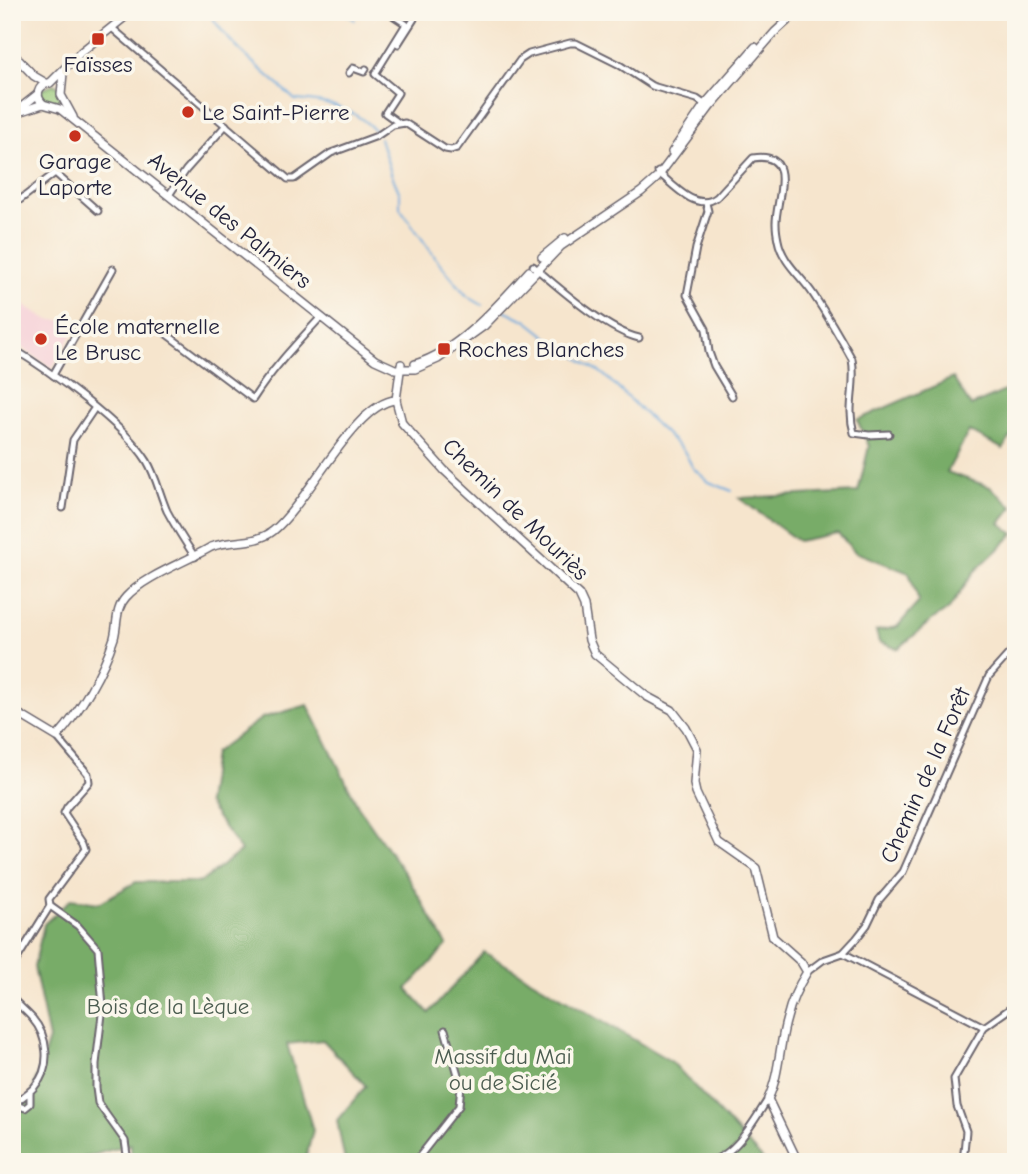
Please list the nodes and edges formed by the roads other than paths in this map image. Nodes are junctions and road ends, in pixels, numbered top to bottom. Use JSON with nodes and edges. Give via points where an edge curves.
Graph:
{"nodes":[{"id":1,"x":131,"y":12,"type":"edge"},
{"id":2,"x":790,"y":12,"type":"edge"},
{"id":3,"x":797,"y":12,"type":"edge"},
{"id":4,"x":394,"y":16,"type":"dead end"},
{"id":5,"x":414,"y":19,"type":"dead end"},
{"id":6,"x":112,"y":28,"type":"junction"},
{"id":7,"x":390,"y":49,"type":"junction"},
{"id":8,"x":12,"y":54,"type":"edge"},
{"id":9,"x":63,"y":70,"type":"junction"},
{"id":10,"x":349,"y":73,"type":"dead end"},
{"id":11,"x":375,"y":74,"type":"junction"},
{"id":12,"x":34,"y":76,"type":"junction"},
{"id":13,"x":48,"y":83,"type":"junction"},
{"id":14,"x":38,"y":92,"type":"junction"},
{"id":15,"x":61,"y":93,"type":"junction"},
{"id":16,"x":43,"y":104,"type":"junction"},
{"id":17,"x":52,"y":106,"type":"junction"},
{"id":18,"x":708,"y":106,"type":"junction"},
{"id":19,"x":13,"y":115,"type":"edge"},
{"id":20,"x":73,"y":118,"type":"junction"},
{"id":21,"x":400,"y":123,"type":"junction"},
{"id":22,"x":226,"y":125,"type":"junction"},
{"id":23,"x":659,"y":173,"type":"junction"},
{"id":24,"x":169,"y":195,"type":"junction"},
{"id":25,"x":706,"y":203,"type":"junction"},
{"id":26,"x":12,"y":206,"type":"edge"},
{"id":27,"x":98,"y":211,"type":"dead end"},
{"id":28,"x":535,"y":268,"type":"junction"},
{"id":29,"x":113,"y":269,"type":"dead end"},
{"id":30,"x":321,"y":317,"type":"junction"},
{"id":31,"x":165,"y":333,"type":"dead end"},
{"id":32,"x":639,"y":338,"type":"dead end"},
{"id":33,"x":12,"y":348,"type":"edge"},
{"id":34,"x":401,"y":367,"type":"junction"},
{"id":35,"x":53,"y":376,"type":"junction"},
{"id":36,"x":732,"y":396,"type":"dead end"},
{"id":37,"x":396,"y":400,"type":"junction"},
{"id":38,"x":94,"y":409,"type":"junction"},
{"id":39,"x":889,"y":434,"type":"dead end"},
{"id":40,"x":63,"y":508,"type":"dead end"},
{"id":41,"x":195,"y":557,"type":"junction"},
{"id":42,"x":1016,"y":646,"type":"edge"},
{"id":43,"x":12,"y":710,"type":"edge"},
{"id":44,"x":57,"y":737,"type":"junction"},
{"id":45,"x":50,"y":906,"type":"junction"},
{"id":46,"x":843,"y":953,"type":"junction"},
{"id":47,"x":12,"y":967,"type":"edge"},
{"id":48,"x":807,"y":972,"type":"junction"},
{"id":49,"x":12,"y":998,"type":"edge"},
{"id":50,"x":1016,"y":1007,"type":"edge"},
{"id":51,"x":984,"y":1027,"type":"junction"},
{"id":52,"x":445,"y":1030,"type":"dead end"},
{"id":53,"x":30,"y":1091,"type":"dead end"},
{"id":54,"x":768,"y":1099,"type":"junction"},
{"id":55,"x":128,"y":1162,"type":"edge"},
{"id":56,"x":415,"y":1162,"type":"edge"},
{"id":57,"x":667,"y":1162,"type":"edge"},
{"id":58,"x":688,"y":1162,"type":"edge"},
{"id":59,"x":702,"y":1162,"type":"edge"},
{"id":60,"x":798,"y":1162,"type":"edge"},
{"id":61,"x":963,"y":1162,"type":"edge"}],
"edges":[{"from":1,"to":6,"type":"street"},
{"from":2,"to":18,"type":"street"},
{"from":3,"to":18,"type":"street"},
{"from":4,"to":7,"type":"street","via":[[406,24]]},
{"from":5,"to":7,"type":"street"},
{"from":6,"to":9,"type":"street"},
{"from":6,"to":22,"type":"street"},
{"from":7,"to":11,"type":"street"},
{"from":8,"to":12,"type":"street"},
{"from":9,"to":13,"type":"street"},
{"from":9,"to":15,"type":"street"},
{"from":10,"to":11,"type":"street","via":[[353,68],[364,72],[364,68]]},
{"from":11,"to":21,"type":"street","via":[[398,93],[385,113]]},
{"from":12,"to":13,"type":"street"},
{"from":12,"to":14,"type":"street"},
{"from":13,"to":14,"type":"street"},
{"from":13,"to":15,"type":"street"},
{"from":14,"to":16,"type":"street"},
{"from":14,"to":19,"type":"street"},
{"from":15,"to":17,"type":"street"},
{"from":15,"to":20,"type":"street","name":"Avenue des Palmiers"},
{"from":16,"to":17,"type":"street"},
{"from":16,"to":19,"type":"street"},
{"from":17,"to":20,"type":"street","name":"Avenue des Palmiers"},
{"from":18,"to":21,"type":"street","via":[[652,86],[618,64],[570,43],[520,60],[457,148],[445,149]]},
{"from":18,"to":23,"type":"street"},
{"from":20,"to":24,"type":"street","name":"Avenue des Palmiers"},
{"from":21,"to":22,"type":"street","via":[[331,153],[294,179],[288,179]]},
{"from":22,"to":24,"type":"street"},
{"from":23,"to":25,"type":"street","via":[[694,201]]},
{"from":23,"to":28,"type":"street","via":[[558,242]]},
{"from":24,"to":30,"type":"street","name":"Avenue des Palmiers"},
{"from":25,"to":36,"type":"street","via":[[708,211],[687,295],[706,329],[714,366]]},
{"from":25,"to":39,"type":"street","via":[[753,158],[762,157],[778,166],[782,174],[775,223],[778,241],[783,256],[824,310],[852,359],[849,408],[854,433]]},
{"from":26,"to":27,"type":"street","via":[[55,173]]},
{"from":28,"to":32,"type":"street","via":[[618,330]]},
{"from":28,"to":34,"type":"street","via":[[495,316],[469,338],[426,365]]},
{"from":29,"to":35,"type":"street"},
{"from":30,"to":31,"type":"street","via":[[268,376],[254,399]]},
{"from":30,"to":34,"type":"street","name":"Avenue des Palmiers","via":[[383,364]]},
{"from":33,"to":35,"type":"street"},
{"from":34,"to":37,"type":"street"},
{"from":35,"to":38,"type":"street"},
{"from":37,"to":41,"type":"street","via":[[378,405],[356,426],[305,496],[271,532],[253,540],[220,544]]},
{"from":37,"to":48,"type":"street","name":"Chemin de Mouriès","via":[[402,423],[412,437],[579,595],[595,654],[646,696],[672,710],[686,728],[697,749],[696,793],[719,842],[756,868],[774,937]]},
{"from":38,"to":40,"type":"street","via":[[73,440]]},
{"from":38,"to":41,"type":"street","via":[[119,429],[147,462]]},
{"from":41,"to":44,"type":"street","via":[[126,598],[93,684]]},
{"from":42,"to":46,"type":"street","name":"Chemin de la Forêt","via":[[989,676],[903,872]]},
{"from":43,"to":44,"type":"street"},
{"from":44,"to":45,"type":"street","via":[[88,774],[89,782],[64,813],[86,849],[49,899]]},
{"from":45,"to":47,"type":"street"},
{"from":45,"to":55,"type":"street","via":[[78,926],[98,949],[103,1006],[98,1103],[125,1141]]},
{"from":46,"to":48,"type":"street","name":"Chemin de la Forêt"},
{"from":46,"to":51,"type":"street"},
{"from":48,"to":54,"type":"street","via":[[787,1017]]},
{"from":49,"to":53,"type":"street","via":[[32,1017],[44,1040],[46,1065]]},
{"from":50,"to":51,"type":"street"},
{"from":51,"to":61,"type":"street","via":[[954,1079],[966,1131]]},
{"from":52,"to":56,"type":"street","via":[[461,1085],[459,1106]]},
{"from":54,"to":59,"type":"street","via":[[736,1144],[724,1155]]},
{"from":54,"to":60,"type":"street"},
{"from":57,"to":58,"type":"street"}]}
